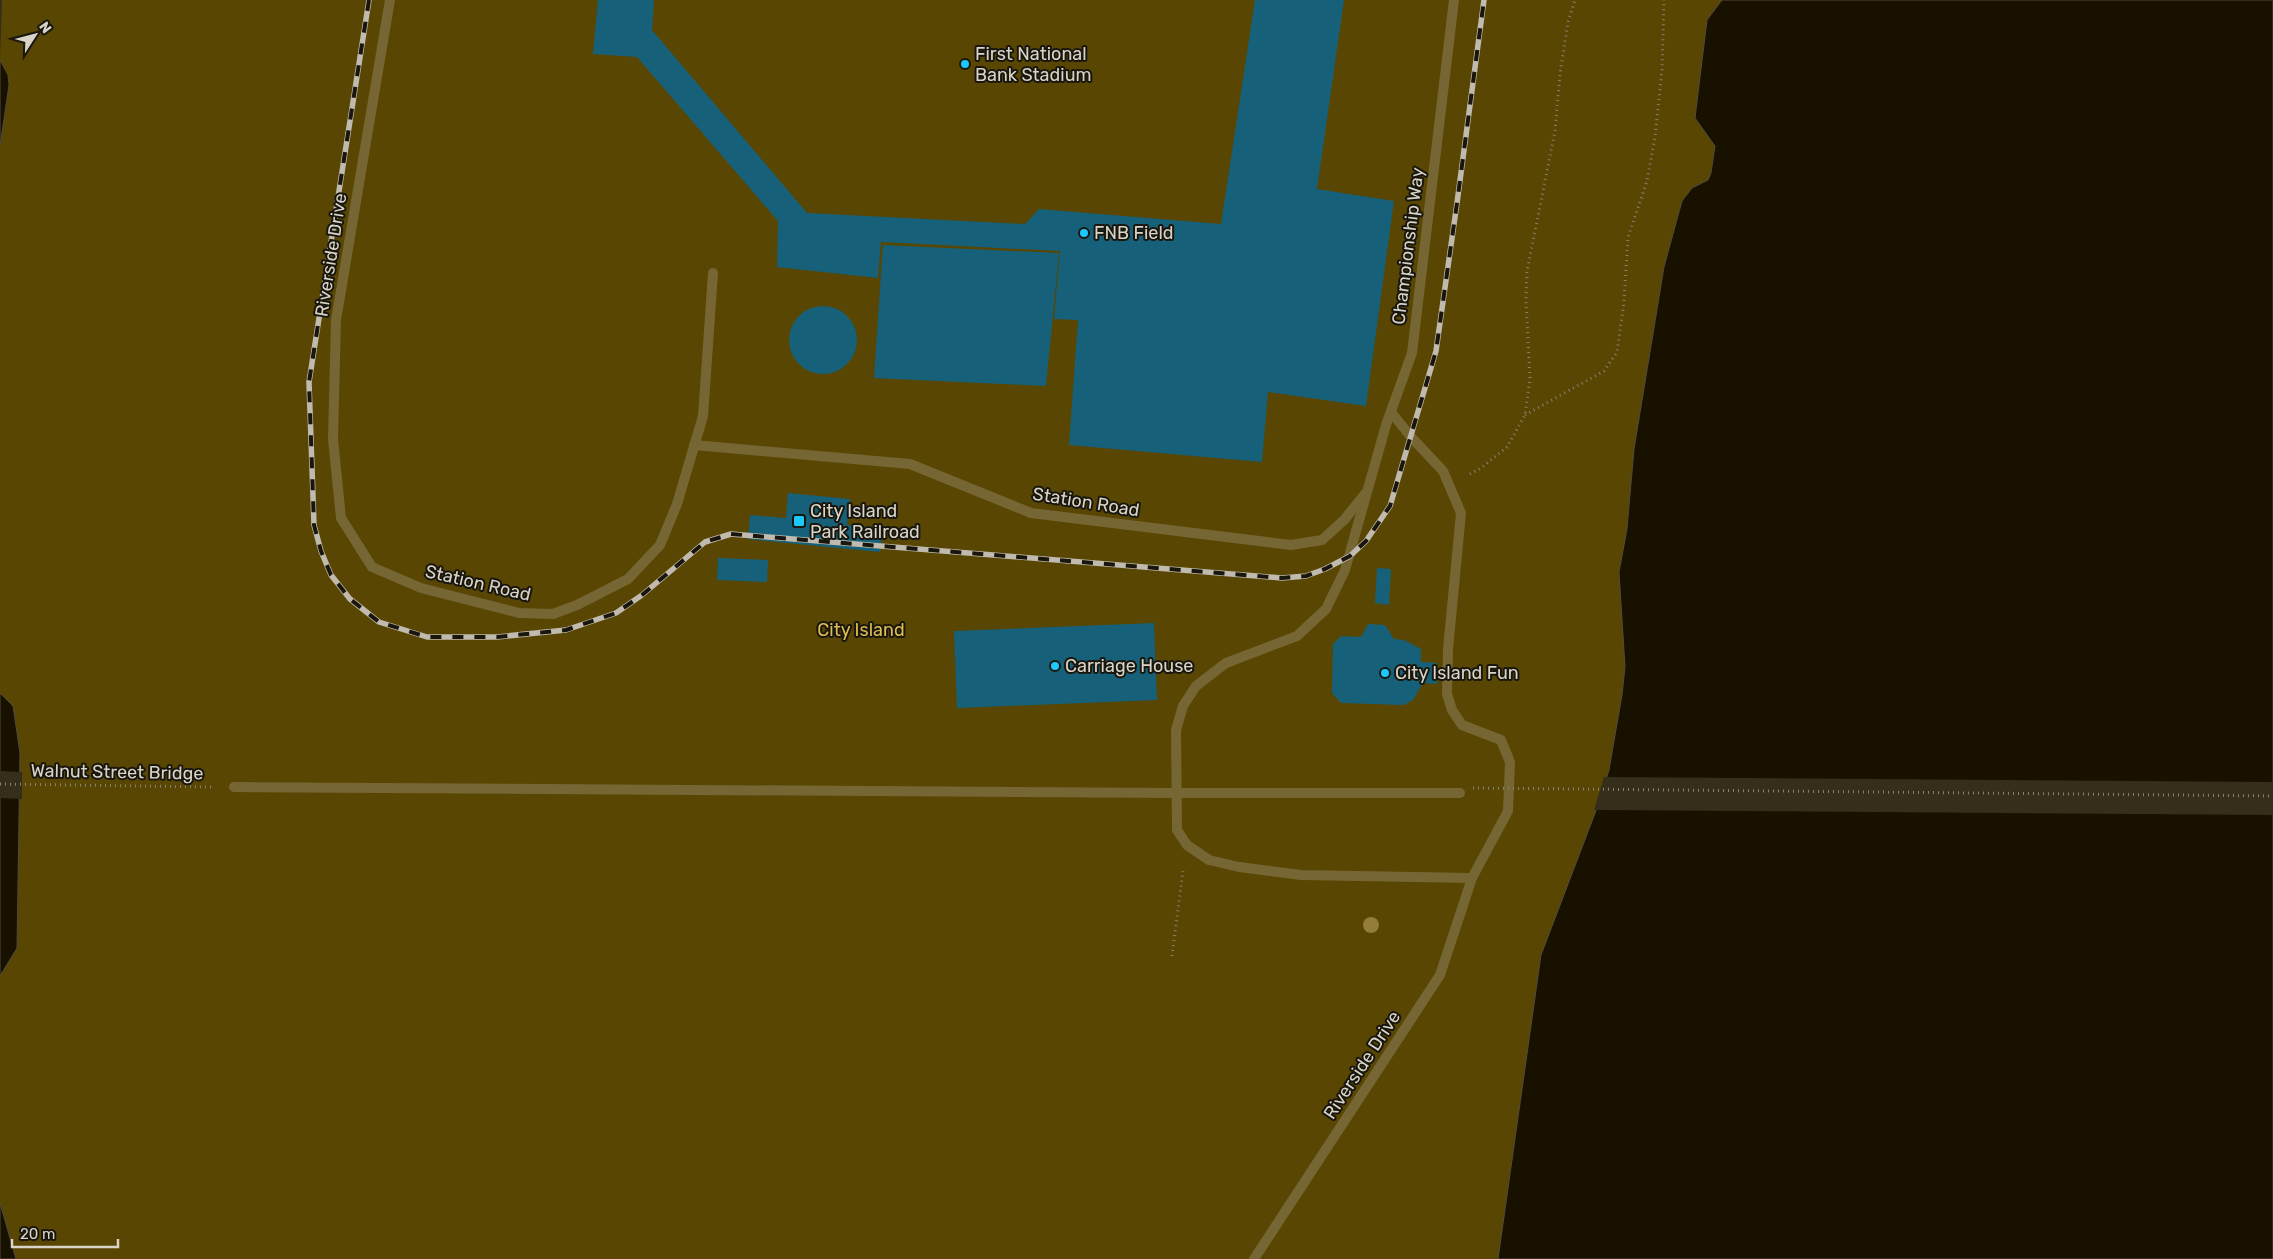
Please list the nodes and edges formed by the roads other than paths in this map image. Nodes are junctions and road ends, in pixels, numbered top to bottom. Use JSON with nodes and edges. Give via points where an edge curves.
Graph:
{"nodes":[{"id":1,"x":390,"y":0,"type":"edge"},
{"id":2,"x":1454,"y":0,"type":"edge"},
{"id":3,"x":713,"y":273,"type":"dead end"},
{"id":4,"x":1391,"y":412,"type":"junction"},
{"id":5,"x":694,"y":445,"type":"junction"},
{"id":6,"x":1369,"y":490,"type":"junction"},
{"id":7,"x":341,"y":518,"type":"joint"},
{"id":8,"x":234,"y":787,"type":"road end"},
{"id":9,"x":1176,"y":793,"type":"junction"},
{"id":10,"x":1460,"y":793,"type":"dead end"},
{"id":11,"x":1472,"y":878,"type":"junction"},
{"id":12,"x":1254,"y":1259,"type":"edge"}],
"edges":[{"from":1,"to":7,"type":"lane","name":"Riverside Drive","via":[[336,320],[333,439]]},
{"from":2,"to":4,"type":"lane","name":"Championship Way","via":[[1412,353]]},
{"from":3,"to":5,"type":"lane","name":"Station Road","via":[[703,416]]},
{"from":4,"to":6,"type":"lane","name":"Championship Way"},
{"from":4,"to":11,"type":"lane","name":"Riverside Drive","via":[[1444,470],[1461,513],[1448,649],[1447,694],[1452,710],[1462,725],[1501,740],[1510,762],[1508,811]]},
{"from":5,"to":6,"type":"lane","name":"Station Road","via":[[910,464],[1031,513],[1291,546],[1322,540]]},
{"from":5,"to":7,"type":"lane","name":"Station Road","via":[[677,504],[660,545],[628,579],[553,614],[519,613],[421,588],[372,566]]},
{"from":6,"to":9,"type":"lane","name":"Championship Way","via":[[1345,570],[1326,609],[1297,636],[1226,663],[1196,686],[1182,706],[1176,730]]},
{"from":8,"to":9,"type":"lane"},
{"from":9,"to":10,"type":"lane"},
{"from":9,"to":11,"type":"lane","name":"Championship Way","via":[[1177,830],[1186,845],[1209,860],[1301,875]]},
{"from":11,"to":12,"type":"lane","name":"Riverside Drive","via":[[1440,975]]}]}
